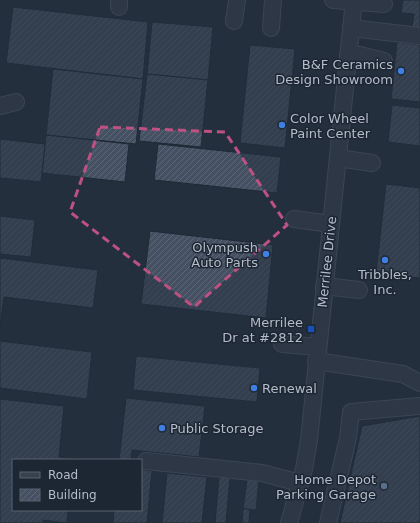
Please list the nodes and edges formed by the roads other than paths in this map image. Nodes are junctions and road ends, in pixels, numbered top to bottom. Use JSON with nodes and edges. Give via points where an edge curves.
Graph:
{"nodes":[{"id":1,"x":237,"y":0,"type":"edge"},
{"id":2,"x":273,"y":0,"type":"edge"},
{"id":3,"x":334,"y":0,"type":"edge"},
{"id":4,"x":354,"y":1,"type":"edge"},
{"id":5,"x":384,"y":4,"type":"dead end"},
{"id":6,"x":234,"y":21,"type":"dead end"},
{"id":7,"x":271,"y":28,"type":"dead end"},
{"id":8,"x":351,"y":28,"type":"junction"},
{"id":9,"x":420,"y":36,"type":"edge"},
{"id":10,"x":348,"y":55,"type":"junction"},
{"id":11,"x":384,"y":61,"type":"dead end"},
{"id":12,"x":16,"y":102,"type":"dead end"},
{"id":13,"x":0,"y":106,"type":"edge"},
{"id":14,"x":338,"y":158,"type":"junction"},
{"id":15,"x":372,"y":163,"type":"dead end"},
{"id":16,"x":294,"y":219,"type":"dead end"},
{"id":17,"x":331,"y":224,"type":"junction"},
{"id":18,"x":324,"y":286,"type":"junction"},
{"id":19,"x":359,"y":290,"type":"dead end"},
{"id":20,"x":282,"y":344,"type":"dead end"},
{"id":21,"x":317,"y":354,"type":"junction"},
{"id":22,"x":420,"y":382,"type":"edge"},
{"id":23,"x":420,"y":406,"type":"edge"},
{"id":24,"x":146,"y":461,"type":"dead end"},
{"id":25,"x":300,"y":483,"type":"junction"},
{"id":26,"x":289,"y":523,"type":"edge"},
{"id":27,"x":328,"y":523,"type":"edge"}],
"edges":[{"from":1,"to":6,"type":"street"},
{"from":2,"to":7,"type":"street"},
{"from":3,"to":4,"type":"street"},
{"from":4,"to":5,"type":"street"},
{"from":4,"to":8,"type":"street","name":"Merrilee Drive"},
{"from":8,"to":9,"type":"street"},
{"from":8,"to":10,"type":"street","name":"Merrilee Drive"},
{"from":10,"to":11,"type":"street"},
{"from":10,"to":14,"type":"street","name":"Merrilee Drive"},
{"from":12,"to":13,"type":"street"},
{"from":14,"to":15,"type":"street"},
{"from":14,"to":17,"type":"street","name":"Merrilee Drive"},
{"from":16,"to":17,"type":"street"},
{"from":17,"to":18,"type":"street","name":"Merrilee Drive"},
{"from":18,"to":19,"type":"street"},
{"from":18,"to":21,"type":"street","name":"Merrilee Drive"},
{"from":20,"to":21,"type":"street"},
{"from":21,"to":22,"type":"street","via":[[403,374]]},
{"from":21,"to":25,"type":"street","name":"Merrilee Drive","via":[[309,440]]},
{"from":23,"to":27,"type":"street","via":[[351,412],[353,439],[339,501]]},
{"from":24,"to":25,"type":"street","via":[[262,473]]},
{"from":25,"to":26,"type":"street","name":"Merrilee Drive"}]}
